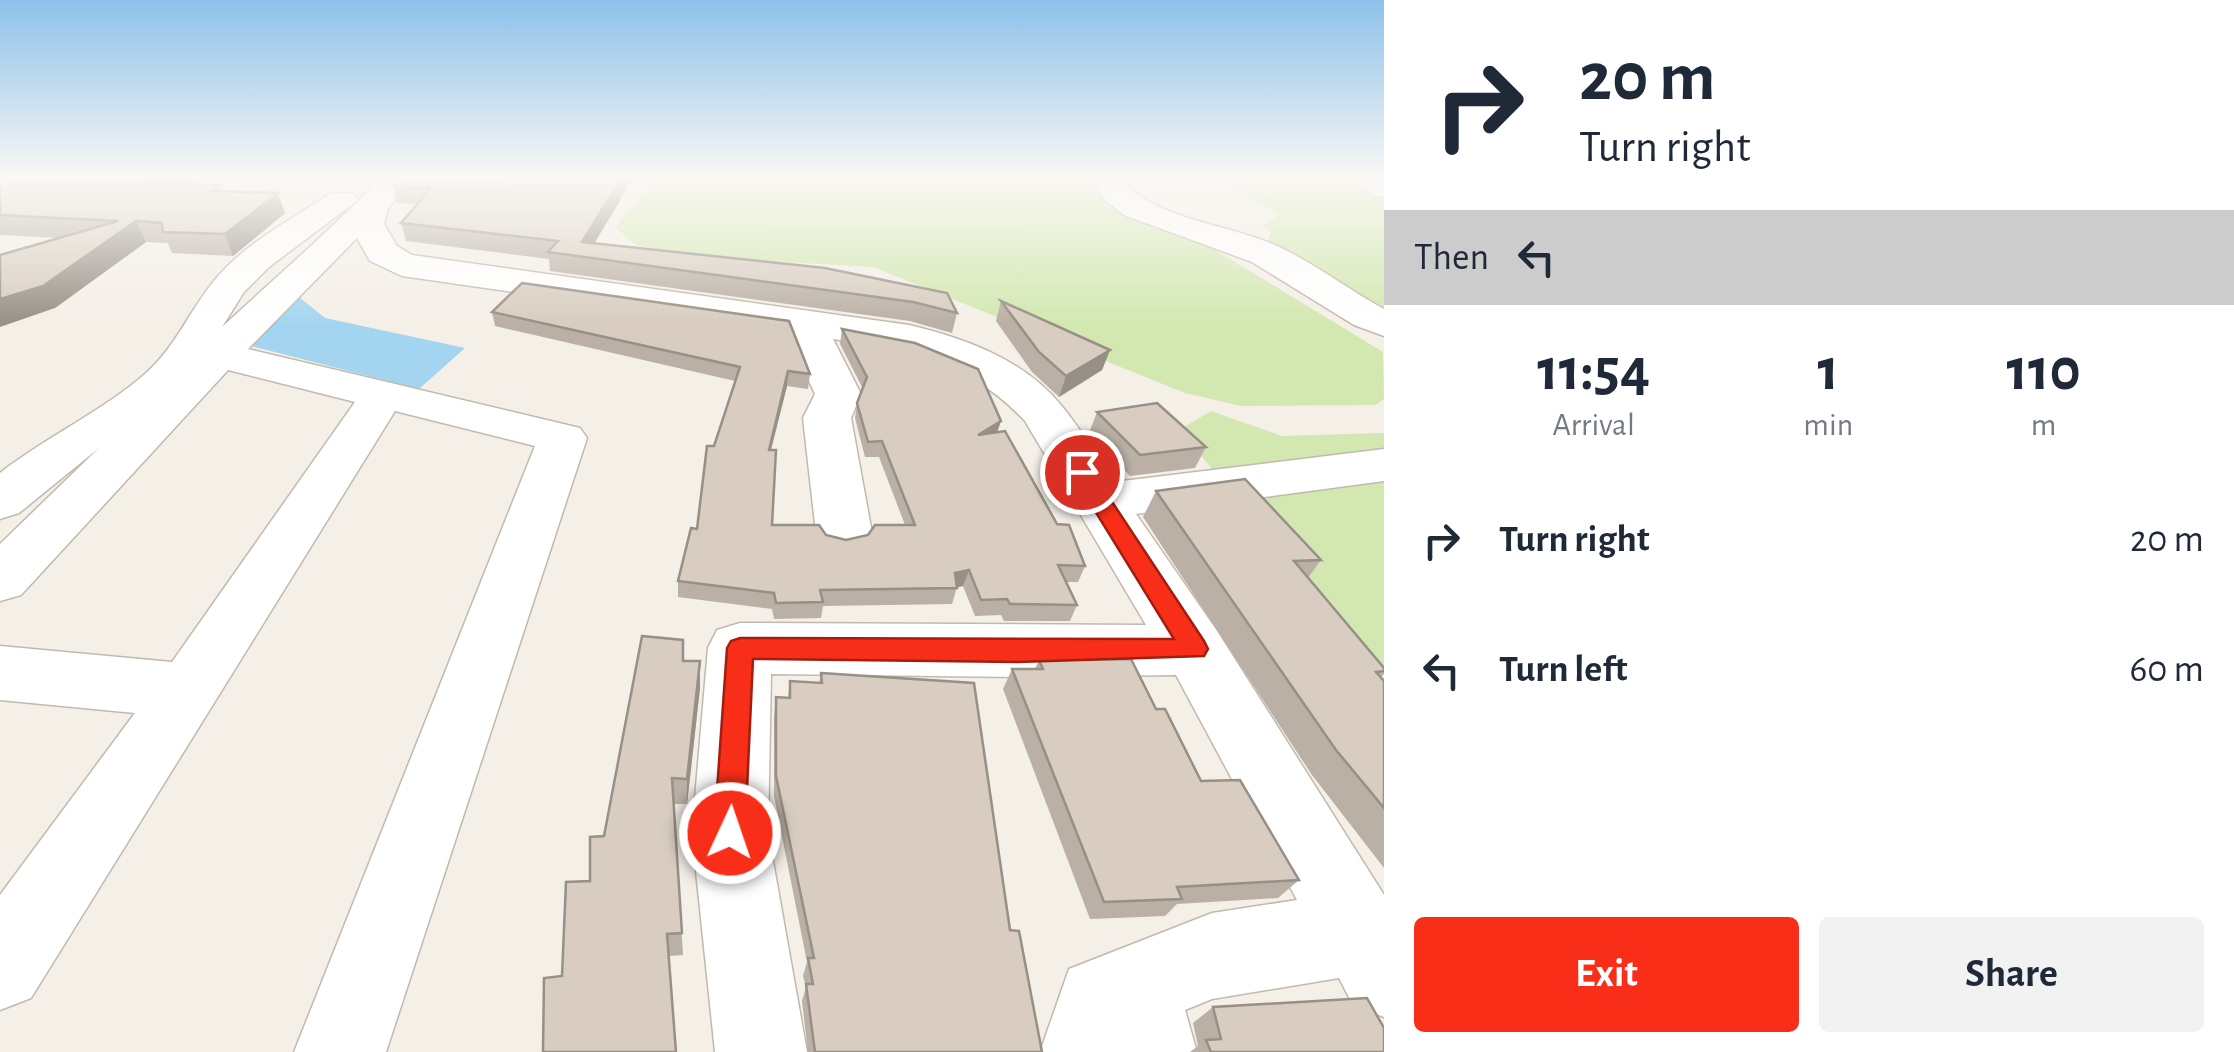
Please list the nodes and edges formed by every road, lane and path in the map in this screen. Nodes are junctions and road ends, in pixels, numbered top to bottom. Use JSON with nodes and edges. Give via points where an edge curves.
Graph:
{"nodes":[{"id":1,"x":299,"y":226,"type":"edge"},
{"id":2,"x":347,"y":226,"type":"edge"},
{"id":3,"x":368,"y":226,"type":"edge"},
{"id":4,"x":1182,"y":226,"type":"edge"},
{"id":5,"x":810,"y":322,"type":"junction"},
{"id":6,"x":1384,"y":324,"type":"edge"},
{"id":7,"x":218,"y":355,"type":"junction"},
{"id":8,"x":383,"y":394,"type":"junction"},
{"id":9,"x":1384,"y":465,"type":"edge"},
{"id":10,"x":1100,"y":501,"type":"junction"},
{"id":11,"x":0,"y":502,"type":"edge"},
{"id":12,"x":844,"y":533,"type":"dead end"},
{"id":13,"x":0,"y":580,"type":"edge"},
{"id":14,"x":1194,"y":649,"type":"junction"},
{"id":15,"x":0,"y":673,"type":"edge"},
{"id":16,"x":189,"y":691,"type":"junction"},
{"id":17,"x":1372,"y":953,"type":"edge"},
{"id":18,"x":0,"y":968,"type":"edge"},
{"id":19,"x":1124,"y":1030,"type":"edge"},
{"id":20,"x":340,"y":1052,"type":"edge"},
{"id":21,"x":760,"y":1052,"type":"edge"}],
"edges":[{"from":1,"to":11,"type":"street","via":[[233,282],[174,372]]},
{"from":2,"to":7,"type":"street"},
{"from":3,"to":5,"type":"street","via":[[392,260],[420,270]]},
{"from":4,"to":6,"type":"street","via":[[1266,255]]},
{"from":5,"to":10,"type":"street","via":[[909,337],[998,372],[1044,414]]},
{"from":5,"to":12,"type":"street","via":[[813,344],[838,394],[827,418]]},
{"from":7,"to":8,"type":"street"},
{"from":7,"to":13,"type":"street"},
{"from":8,"to":16,"type":"street"},
{"from":8,"to":20,"type":"street","via":[[563,438]]},
{"from":9,"to":10,"type":"street"},
{"from":10,"to":14,"type":"street"},
{"from":14,"to":17,"type":"street"},
{"from":14,"to":21,"type":"street","via":[[740,648],[730,833]]},
{"from":15,"to":16,"type":"street"},
{"from":16,"to":18,"type":"street"},
{"from":17,"to":19,"type":"street","via":[[1212,956]]}]}
